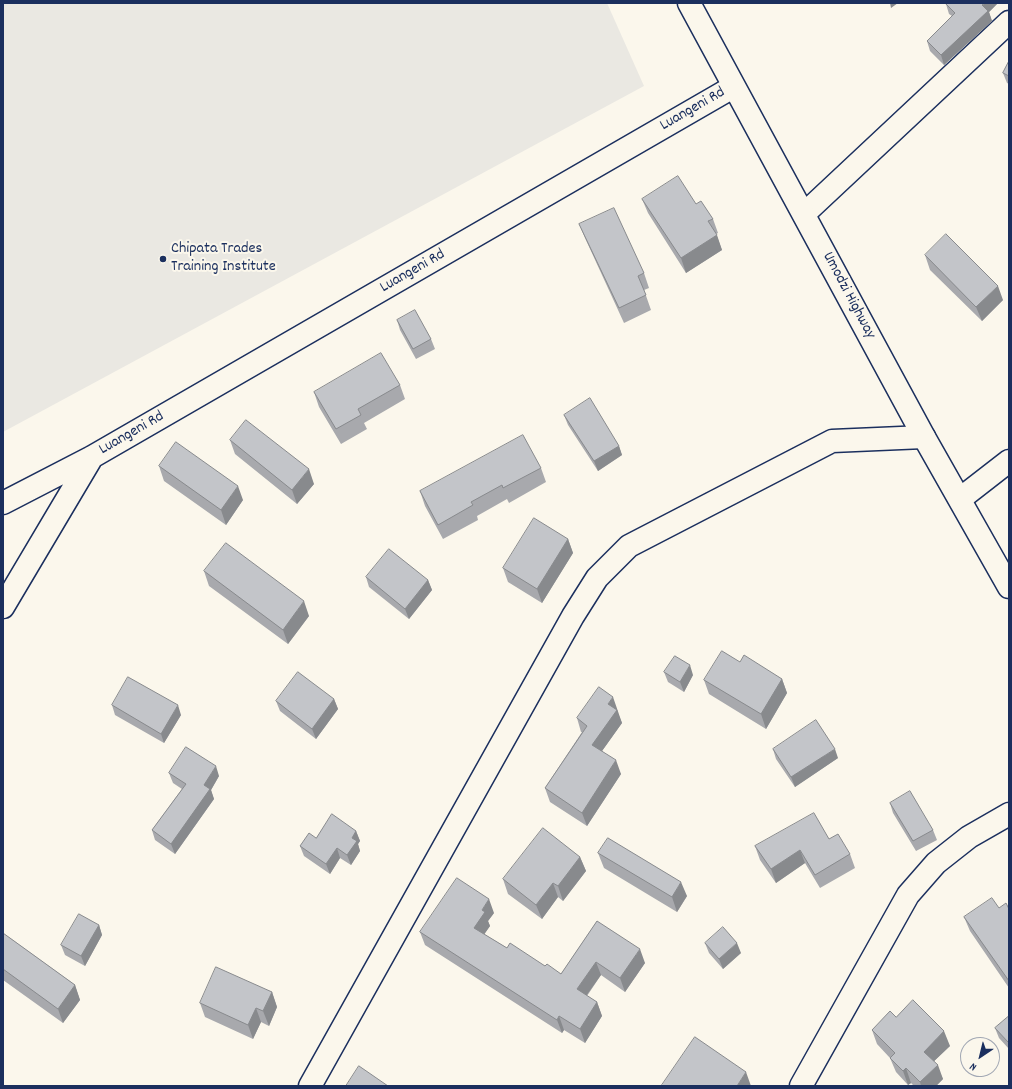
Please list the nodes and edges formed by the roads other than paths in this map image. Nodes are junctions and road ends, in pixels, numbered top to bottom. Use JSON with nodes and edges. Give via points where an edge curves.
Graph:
{"nodes":[{"id":1,"x":689,"y":3,"type":"edge"},
{"id":2,"x":1009,"y":22,"type":"edge"},
{"id":3,"x":733,"y":87,"type":"junction"},
{"id":4,"x":804,"y":214,"type":"junction"},
{"id":5,"x":924,"y":437,"type":"junction"},
{"id":6,"x":92,"y":457,"type":"junction"},
{"id":7,"x":1009,"y":461,"type":"edge"},
{"id":8,"x":960,"y":499,"type":"junction"},
{"id":9,"x":3,"y":503,"type":"edge"},
{"id":10,"x":1009,"y":588,"type":"edge"},
{"id":11,"x":3,"y":607,"type":"edge"},
{"id":12,"x":1009,"y":814,"type":"edge"},
{"id":13,"x":310,"y":1086,"type":"edge"},
{"id":14,"x":801,"y":1086,"type":"edge"}],
"edges":[{"from":1,"to":3,"type":"main road","name":"Umodzi Highway"},
{"from":2,"to":4,"type":"main road"},
{"from":3,"to":4,"type":"main road","name":"Umodzi Highway"},
{"from":3,"to":6,"type":"main road","name":"Luangeni Rd"},
{"from":4,"to":5,"type":"main road","name":"Umodzi Highway"},
{"from":5,"to":8,"type":"main road","name":"Umodzi Highway"},
{"from":5,"to":13,"type":"main road","via":[[832,441],[629,546],[597,578],[573,616]]},
{"from":6,"to":9,"type":"main road","name":"Luangeni Rd"},
{"from":6,"to":11,"type":"main road","name":"Luangeni Rd"},
{"from":7,"to":8,"type":"main road"},
{"from":8,"to":10,"type":"main road","name":"Umodzi Highway"},
{"from":12,"to":14,"type":"main road","via":[[963,841],[936,863],[908,895]]}]}
